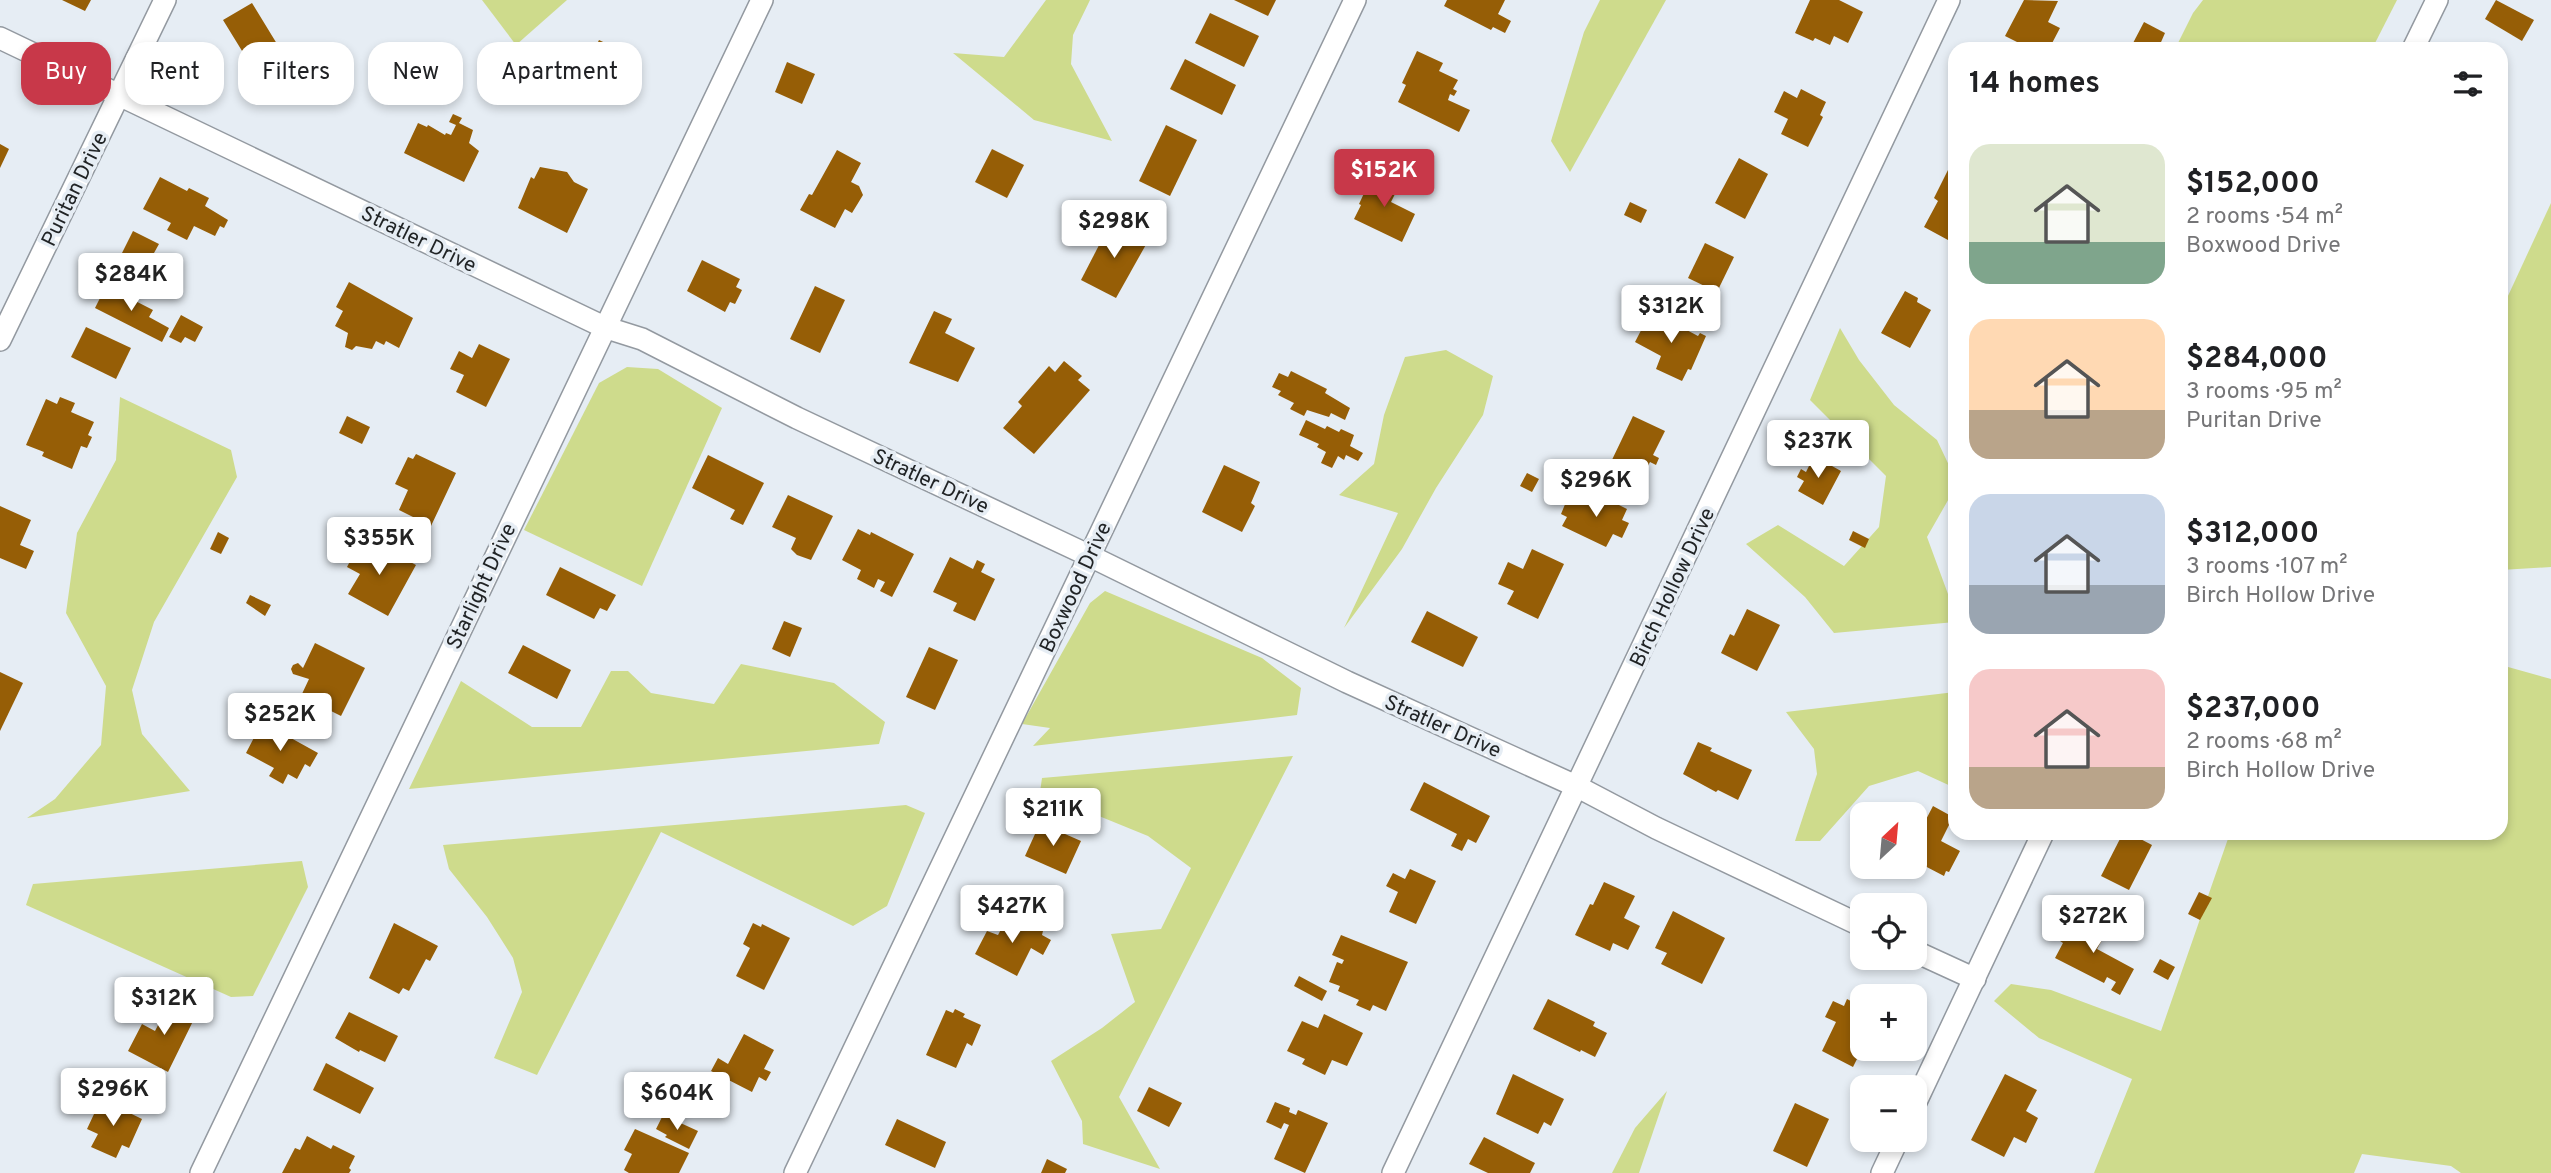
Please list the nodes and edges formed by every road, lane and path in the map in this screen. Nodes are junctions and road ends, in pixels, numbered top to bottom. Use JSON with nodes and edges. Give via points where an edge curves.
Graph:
{"nodes":[{"id":1,"x":164,"y":0,"type":"edge"},
{"id":2,"x":762,"y":0,"type":"edge"},
{"id":3,"x":1355,"y":0,"type":"edge"},
{"id":4,"x":1949,"y":0,"type":"edge"},
{"id":5,"x":2437,"y":0,"type":"edge"},
{"id":6,"x":0,"y":38,"type":"edge"},
{"id":7,"x":2416,"y":42,"type":"edge"},
{"id":8,"x":119,"y":96,"type":"junction"},
{"id":9,"x":604,"y":327,"type":"junction"},
{"id":10,"x":0,"y":340,"type":"edge"},
{"id":11,"x":1090,"y":556,"type":"junction"},
{"id":12,"x":1577,"y":787,"type":"junction"},
{"id":13,"x":2040,"y":840,"type":"edge"},
{"id":14,"x":1850,"y":920,"type":"edge"},
{"id":15,"x":1927,"y":957,"type":"edge"},
{"id":16,"x":1975,"y":979,"type":"junction"},
{"id":17,"x":1927,"y":1079,"type":"edge"},
{"id":18,"x":1892,"y":1152,"type":"edge"},
{"id":19,"x":201,"y":1173,"type":"edge"},
{"id":20,"x":794,"y":1173,"type":"edge"},
{"id":21,"x":1393,"y":1173,"type":"edge"},
{"id":22,"x":1882,"y":1173,"type":"edge"}],
"edges":[{"from":1,"to":8,"type":"street","name":"Puritan Drive"},
{"from":2,"to":9,"type":"street","name":"Starlight Drive"},
{"from":3,"to":11,"type":"street","name":"Boxwood Drive"},
{"from":4,"to":12,"type":"street","name":"Birch Hollow Drive"},
{"from":5,"to":7,"type":"street"},
{"from":6,"to":8,"type":"street","name":"Stratler Drive"},
{"from":8,"to":9,"type":"street","name":"Stratler Drive"},
{"from":8,"to":10,"type":"street","name":"Puritan Drive"},
{"from":9,"to":11,"type":"street","name":"Stratler Drive","via":[[642,339],[797,418]]},
{"from":9,"to":19,"type":"street","name":"Starlight Drive"},
{"from":11,"to":12,"type":"street","name":"Stratler Drive","via":[[1347,682]]},
{"from":11,"to":20,"type":"street","name":"Boxwood Drive"},
{"from":12,"to":14,"type":"street","name":"Stratler Drive"},
{"from":12,"to":21,"type":"street","name":"Birch Hollow Drive"},
{"from":13,"to":16,"type":"street"},
{"from":15,"to":16,"type":"street"},
{"from":16,"to":17,"type":"street"},
{"from":18,"to":22,"type":"street"}]}
